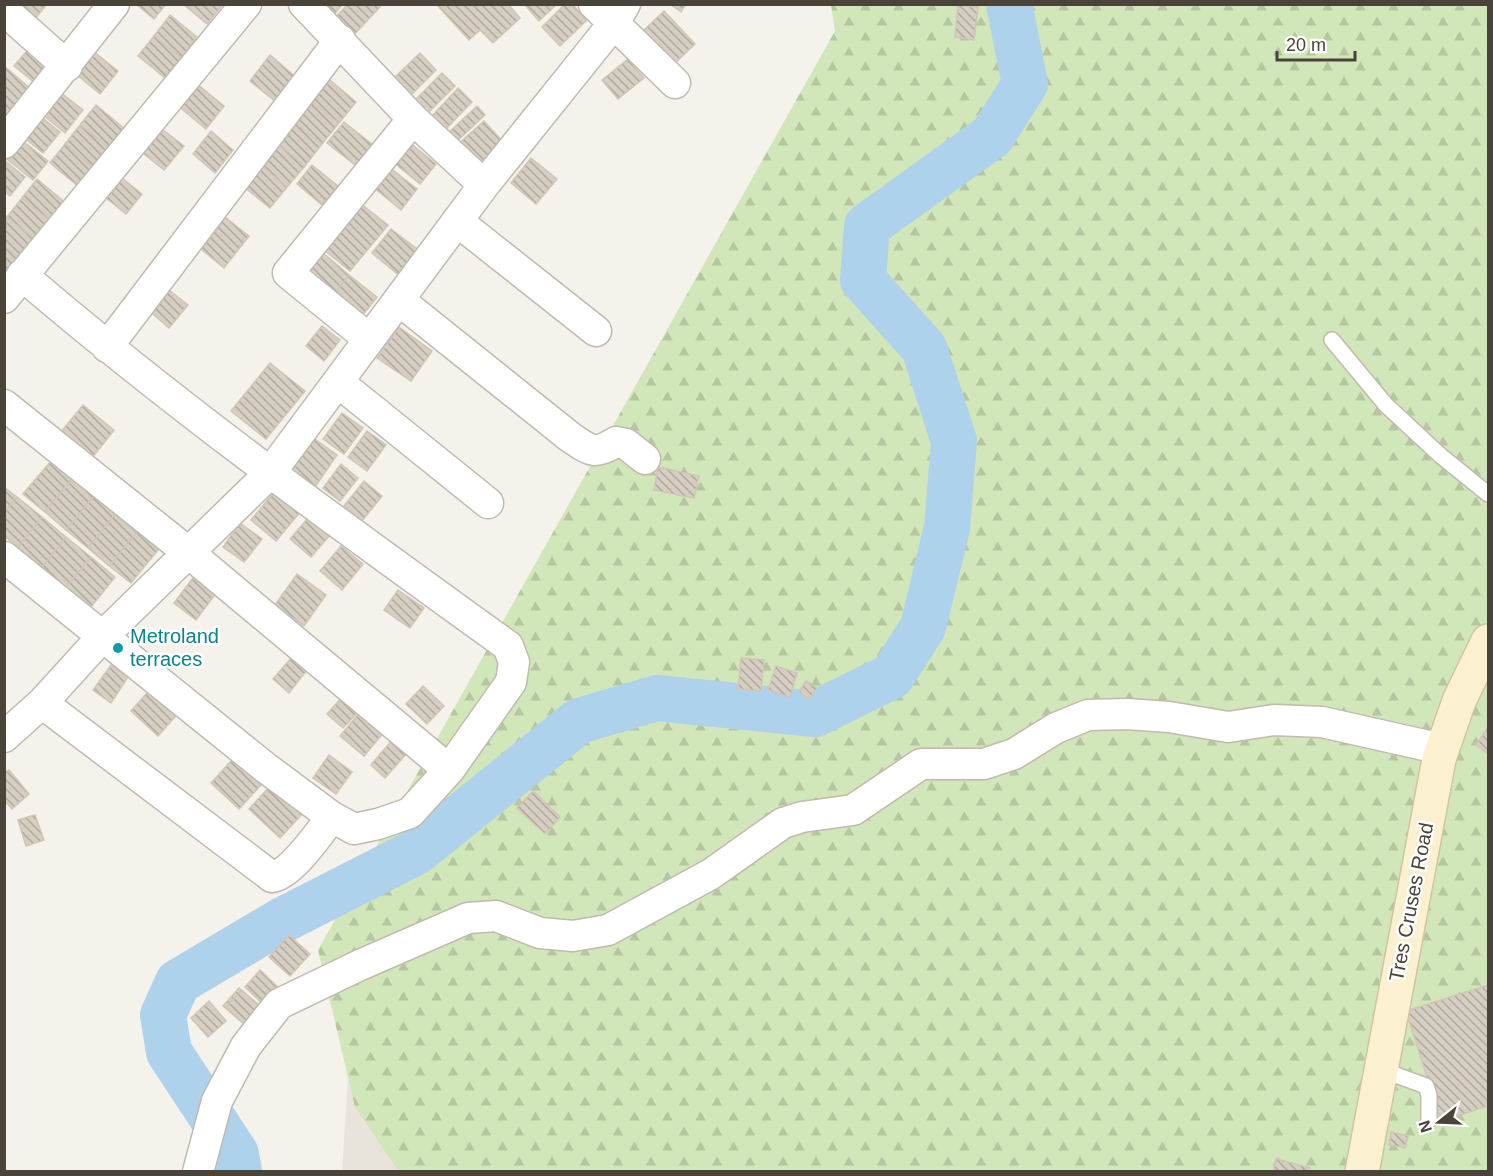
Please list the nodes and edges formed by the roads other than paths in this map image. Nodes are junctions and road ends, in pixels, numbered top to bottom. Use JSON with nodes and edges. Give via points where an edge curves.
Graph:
{"nodes":[{"id":1,"x":114,"y":4,"type":"edge"},
{"id":2,"x":246,"y":4,"type":"edge"},
{"id":3,"x":304,"y":4,"type":"edge"},
{"id":4,"x":4,"y":10,"type":"edge"},
{"id":5,"x":611,"y":11,"type":"edge"},
{"id":6,"x":339,"y":40,"type":"junction"},
{"id":7,"x":67,"y":66,"type":"junction"},
{"id":8,"x":675,"y":83,"type":"dead end"},
{"id":9,"x":413,"y":119,"type":"junction"},
{"id":10,"x":6,"y":139,"type":"edge"},
{"id":11,"x":484,"y":185,"type":"junction"},
{"id":12,"x":457,"y":221,"type":"junction"},
{"id":13,"x":22,"y":275,"type":"junction"},
{"id":14,"x":4,"y":298,"type":"edge"},
{"id":15,"x":400,"y":301,"type":"junction"},
{"id":16,"x":597,"y":331,"type":"dead end"},
{"id":17,"x":369,"y":339,"type":"junction"},
{"id":18,"x":1332,"y":340,"type":"dead end"},
{"id":19,"x":107,"y":347,"type":"junction"},
{"id":20,"x":338,"y":382,"type":"junction"},
{"id":21,"x":4,"y":405,"type":"edge"},
{"id":22,"x":645,"y":459,"type":"dead end"},
{"id":23,"x":270,"y":473,"type":"junction"},
{"id":24,"x":1488,"y":494,"type":"edge"},
{"id":25,"x":488,"y":503,"type":"dead end"},
{"id":26,"x":189,"y":553,"type":"junction"},
{"id":27,"x":4,"y":557,"type":"edge"},
{"id":28,"x":103,"y":636,"type":"junction"},
{"id":29,"x":1488,"y":640,"type":"edge"},
{"id":30,"x":42,"y":703,"type":"junction"},
{"id":31,"x":4,"y":737,"type":"edge"},
{"id":32,"x":1442,"y":749,"type":"junction"},
{"id":33,"x":449,"y":770,"type":"junction"},
{"id":34,"x":332,"y":817,"type":"junction"},
{"id":35,"x":1382,"y":1070,"type":"junction"},
{"id":36,"x":1429,"y":1120,"type":"dead end"},
{"id":37,"x":198,"y":1172,"type":"edge"},
{"id":38,"x":1362,"y":1172,"type":"edge"}],
"edges":[{"from":1,"to":7,"type":"street"},
{"from":2,"to":13,"type":"street"},
{"from":3,"to":6,"type":"street"},
{"from":4,"to":7,"type":"street"},
{"from":5,"to":8,"type":"street"},
{"from":5,"to":11,"type":"street"},
{"from":6,"to":9,"type":"street"},
{"from":6,"to":19,"type":"street"},
{"from":7,"to":10,"type":"street"},
{"from":9,"to":11,"type":"street"},
{"from":9,"to":17,"type":"street","via":[[288,273]]},
{"from":11,"to":12,"type":"street"},
{"from":12,"to":15,"type":"street"},
{"from":12,"to":16,"type":"street"},
{"from":13,"to":14,"type":"street"},
{"from":13,"to":19,"type":"street"},
{"from":15,"to":17,"type":"street"},
{"from":15,"to":22,"type":"street","via":[[570,437],[593,451],[615,442],[626,444]]},
{"from":17,"to":20,"type":"street"},
{"from":18,"to":24,"type":"lane","via":[[1386,405]]},
{"from":19,"to":23,"type":"street"},
{"from":20,"to":23,"type":"street"},
{"from":20,"to":25,"type":"street"},
{"from":21,"to":26,"type":"street"},
{"from":23,"to":26,"type":"street"},
{"from":23,"to":33,"type":"street","via":[[508,646],[514,662],[511,682]]},
{"from":26,"to":28,"type":"street"},
{"from":26,"to":33,"type":"street"},
{"from":27,"to":28,"type":"street"},
{"from":28,"to":30,"type":"street"},
{"from":28,"to":34,"type":"street"},
{"from":29,"to":32,"type":"main road","name":"Tres Cruses Road","via":[[1459,701]]},
{"from":30,"to":31,"type":"street"},
{"from":30,"to":34,"type":"street","via":[[272,877],[292,866]]},
{"from":32,"to":35,"type":"main road","name":"Tres Cruses Road"},
{"from":32,"to":37,"type":"street","via":[[1323,722],[1274,720],[1228,727],[1169,717],[1088,715],[1056,728],[1014,754],[984,764],[921,764],[853,810],[802,817],[783,824],[711,874],[608,930],[573,936],[540,933],[496,916],[468,918],[279,1004],[246,1046],[217,1101]]},
{"from":33,"to":34,"type":"street","via":[[410,813],[354,829]]},
{"from":35,"to":36,"type":"lane","via":[[1426,1086]]},
{"from":35,"to":38,"type":"main road","name":"Tres Cruses Road"}]}
